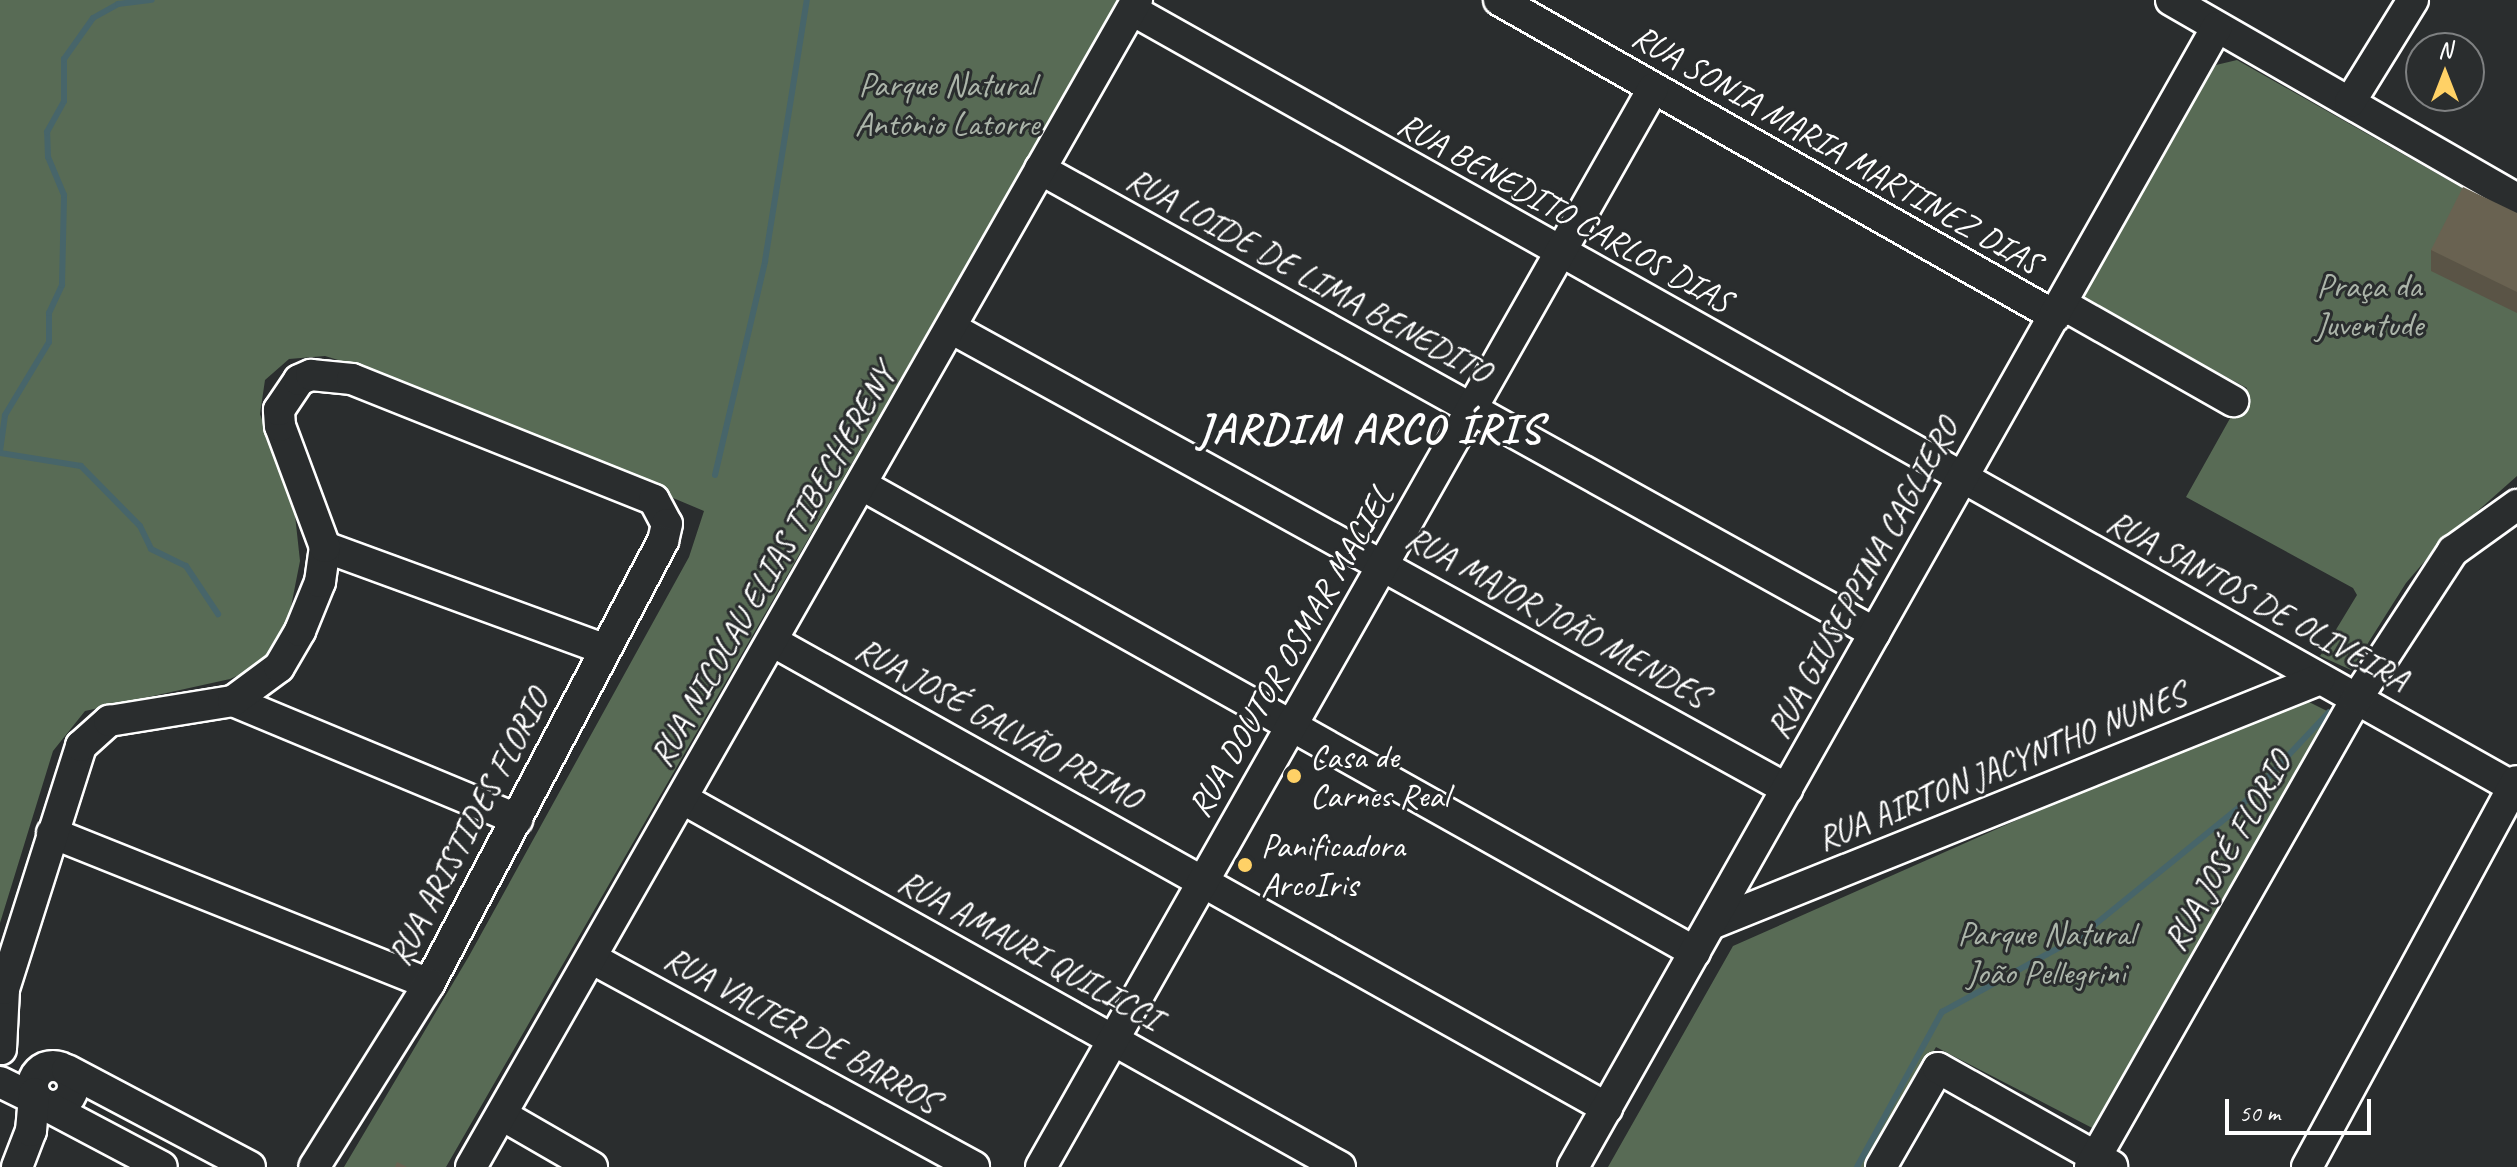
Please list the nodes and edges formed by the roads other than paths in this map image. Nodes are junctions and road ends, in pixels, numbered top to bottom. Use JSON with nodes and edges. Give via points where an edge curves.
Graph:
{"nodes":[{"id":1,"x":1499,"y":0,"type":"edge"},
{"id":2,"x":2171,"y":0,"type":"edge"},
{"id":3,"x":2413,"y":0,"type":"edge"},
{"id":4,"x":1134,"y":5,"type":"edge"},
{"id":5,"x":2217,"y":27,"type":"junction"},
{"id":6,"x":1653,"y":89,"type":"junction"},
{"id":7,"x":2350,"y":102,"type":"junction"},
{"id":8,"x":1040,"y":169,"type":"junction"},
{"id":9,"x":2517,"y":199,"type":"edge"},
{"id":10,"x":1558,"y":253,"type":"junction"},
{"id":11,"x":2058,"y":310,"type":"junction"},
{"id":12,"x":951,"y":328,"type":"junction"},
{"id":13,"x":2233,"y":401,"type":"dead end"},
{"id":14,"x":1471,"y":408,"type":"junction"},
{"id":15,"x":1963,"y":477,"type":"junction"},
{"id":16,"x":862,"y":485,"type":"junction"},
{"id":17,"x":2517,"y":505,"type":"edge"},
{"id":18,"x":325,"y":547,"type":"junction"},
{"id":19,"x":1384,"y":563,"type":"junction"},
{"id":20,"x":1875,"y":633,"type":"junction"},
{"id":21,"x":772,"y":641,"type":"junction"},
{"id":22,"x":604,"y":649,"type":"junction"},
{"id":23,"x":2320,"y":679,"type":"junction"},
{"id":24,"x":2357,"y":698,"type":"junction"},
{"id":25,"x":233,"y":701,"type":"junction"},
{"id":26,"x":1292,"y":724,"type":"junction"},
{"id":27,"x":2516,"y":786,"type":"edge"},
{"id":28,"x":1787,"y":789,"type":"junction"},
{"id":29,"x":683,"y":799,"type":"junction"},
{"id":30,"x":517,"y":819,"type":"junction"},
{"id":31,"x":52,"y":833,"type":"junction"},
{"id":32,"x":1204,"y":880,"type":"junction"},
{"id":33,"x":1711,"y":924,"type":"junction"},
{"id":34,"x":1695,"y":952,"type":"junction"},
{"id":35,"x":593,"y":959,"type":"junction"},
{"id":36,"x":429,"y":984,"type":"junction"},
{"id":37,"x":2,"y":992,"type":"edge"},
{"id":38,"x":1114,"y":1039,"type":"junction"},
{"id":39,"x":0,"y":1044,"type":"edge"},
{"id":40,"x":64,"y":1069,"type":"junction"},
{"id":41,"x":0,"y":1082,"type":"edge"},
{"id":42,"x":43,"y":1107,"type":"junction"},
{"id":43,"x":1607,"y":1108,"type":"junction"},
{"id":44,"x":502,"y":1115,"type":"junction"},
{"id":45,"x":2100,"y":1164,"type":"edge"},
{"id":46,"x":17,"y":1167,"type":"edge"},
{"id":47,"x":162,"y":1167,"type":"edge"},
{"id":48,"x":250,"y":1167,"type":"edge"},
{"id":49,"x":314,"y":1167,"type":"edge"},
{"id":50,"x":471,"y":1167,"type":"edge"},
{"id":51,"x":592,"y":1167,"type":"edge"},
{"id":52,"x":974,"y":1167,"type":"edge"},
{"id":53,"x":1041,"y":1167,"type":"edge"},
{"id":54,"x":1340,"y":1167,"type":"edge"},
{"id":55,"x":1573,"y":1167,"type":"edge"},
{"id":56,"x":1881,"y":1167,"type":"edge"},
{"id":57,"x":2307,"y":1167,"type":"edge"}],
"edges":[{"from":1,"to":6,"type":"street","name":"RUA SONIA MARIA MARTINEZ DIAS"},
{"from":2,"to":5,"type":"street"},
{"from":3,"to":7,"type":"street"},
{"from":4,"to":8,"type":"street","name":"RUA NICOLAU ELIAS TIBECHERENY"},
{"from":4,"to":10,"type":"street","name":"RUA BENEDITO CARLOS DIAS"},
{"from":5,"to":7,"type":"street"},
{"from":5,"to":11,"type":"street","name":"RUA GIUSEPPINA CAGLIERO"},
{"from":6,"to":10,"type":"street","name":"RUA DOUTOR OSMAR MACIEL"},
{"from":6,"to":11,"type":"street","name":"RUA SONIA MARIA MARTINEZ DIAS"},
{"from":7,"to":9,"type":"street"},
{"from":8,"to":12,"type":"street","name":"RUA NICOLAU ELIAS TIBECHERENY"},
{"from":8,"to":14,"type":"street","name":"RUA LOIDE DE LIMA BENEDITO"},
{"from":10,"to":14,"type":"street","name":"RUA DOUTOR OSMAR MACIEL"},
{"from":10,"to":15,"type":"street","name":"RUA BENEDITO CARLOS DIAS"},
{"from":11,"to":13,"type":"street","name":"RUA SONIA MARIA MARTINEZ DIAS"},
{"from":11,"to":15,"type":"street","name":"RUA GIUSEPPINA CAGLIERO"},
{"from":12,"to":16,"type":"street","name":"RUA NICOLAU ELIAS TIBECHERENY"},
{"from":12,"to":19,"type":"street","name":"RUA MAJOR JOÃO MENDES"},
{"from":14,"to":19,"type":"street","name":"RUA DOUTOR OSMAR MACIEL"},
{"from":14,"to":20,"type":"street","name":"RUA LOIDE DE LIMA BENEDITO"},
{"from":15,"to":20,"type":"street","name":"RUA GIUSEPPINA CAGLIERO"},
{"from":15,"to":23,"type":"street","name":"RUA SANTOS DE OLIVEIRA"},
{"from":16,"to":21,"type":"street","name":"RUA NICOLAU ELIAS TIBECHERENY"},
{"from":16,"to":26,"type":"street"},
{"from":17,"to":24,"type":"street","name":"RUA JOSÉ FLORIO","via":[[2453,551]]},
{"from":18,"to":22,"type":"street"},
{"from":18,"to":22,"type":"street","name":"RUA ARISTIDES FLORIO","via":[[280,426],[284,395],[311,375],[352,379],[654,500],[666,515],[663,541]]},
{"from":18,"to":25,"type":"street","via":[[320,582],[279,667]]},
{"from":19,"to":26,"type":"street","name":"RUA DOUTOR OSMAR MACIEL"},
{"from":19,"to":28,"type":"street","name":"RUA MAJOR JOÃO MENDES"},
{"from":20,"to":28,"type":"street","name":"RUA GIUSEPPINA CAGLIERO"},
{"from":21,"to":29,"type":"street","name":"RUA NICOLAU ELIAS TIBECHERENY"},
{"from":21,"to":32,"type":"street","name":"RUA JOSÉ GALVÃO PRIMO"},
{"from":22,"to":30,"type":"street","name":"RUA ARISTIDES FLORIO"},
{"from":23,"to":24,"type":"street","name":"RUA SANTOS DE OLIVEIRA"},
{"from":23,"to":33,"type":"street","name":"RUA AIRTON JACYNTHO NUNES"},
{"from":24,"to":27,"type":"street","name":"RUA SANTOS DE OLIVEIRA"},
{"from":24,"to":45,"type":"street","name":"RUA JOSÉ FLORIO"},
{"from":25,"to":30,"type":"street"},
{"from":25,"to":31,"type":"street","via":[[125,718],[93,732],[73,761]]},
{"from":26,"to":32,"type":"street","name":"RUA DOUTOR OSMAR MACIEL"},
{"from":26,"to":34,"type":"street"},
{"from":27,"to":57,"type":"street"},
{"from":28,"to":33,"type":"street","name":"RUA GIUSEPPINA CAGLIERO"},
{"from":29,"to":35,"type":"street","name":"RUA NICOLAU ELIAS TIBECHERENY"},
{"from":29,"to":38,"type":"street","name":"RUA AMAURI QUILICCI"},
{"from":30,"to":36,"type":"street","name":"RUA ARISTIDES FLORIO"},
{"from":31,"to":36,"type":"street"},
{"from":31,"to":37,"type":"street"},
{"from":32,"to":38,"type":"street","name":"RUA DOUTOR OSMAR MACIEL"},
{"from":32,"to":43,"type":"street","name":"RUA JOSÉ GALVÃO PRIMO"},
{"from":33,"to":34,"type":"street","name":"RUA GIUSEPPINA CAGLIERO"},
{"from":34,"to":43,"type":"street","name":"RUA GIUSEPPINA CAGLIERO"},
{"from":35,"to":44,"type":"street","name":"RUA NICOLAU ELIAS TIBECHERENY"},
{"from":35,"to":52,"type":"street","name":"RUA VALTER DE BARROS"},
{"from":36,"to":49,"type":"street","name":"RUA ARISTIDES FLORIO"},
{"from":37,"to":39,"type":"street"},
{"from":38,"to":53,"type":"street","name":"RUA DOUTOR OSMAR MACIEL"},
{"from":38,"to":54,"type":"street","name":"RUA AMAURI QUILICCI"},
{"from":39,"to":40,"type":"street"},
{"from":40,"to":42,"type":"street","via":[[73,1092]]},
{"from":40,"to":48,"type":"street"},
{"from":41,"to":42,"type":"street"},
{"from":42,"to":46,"type":"street"},
{"from":42,"to":47,"type":"street"},
{"from":43,"to":55,"type":"street","name":"RUA GIUSEPPINA CAGLIERO"},
{"from":44,"to":50,"type":"street","name":"RUA NICOLAU ELIAS TIBECHERENY"},
{"from":44,"to":51,"type":"street"},
{"from":45,"to":56,"type":"street","via":[[1938,1068]]}]}
